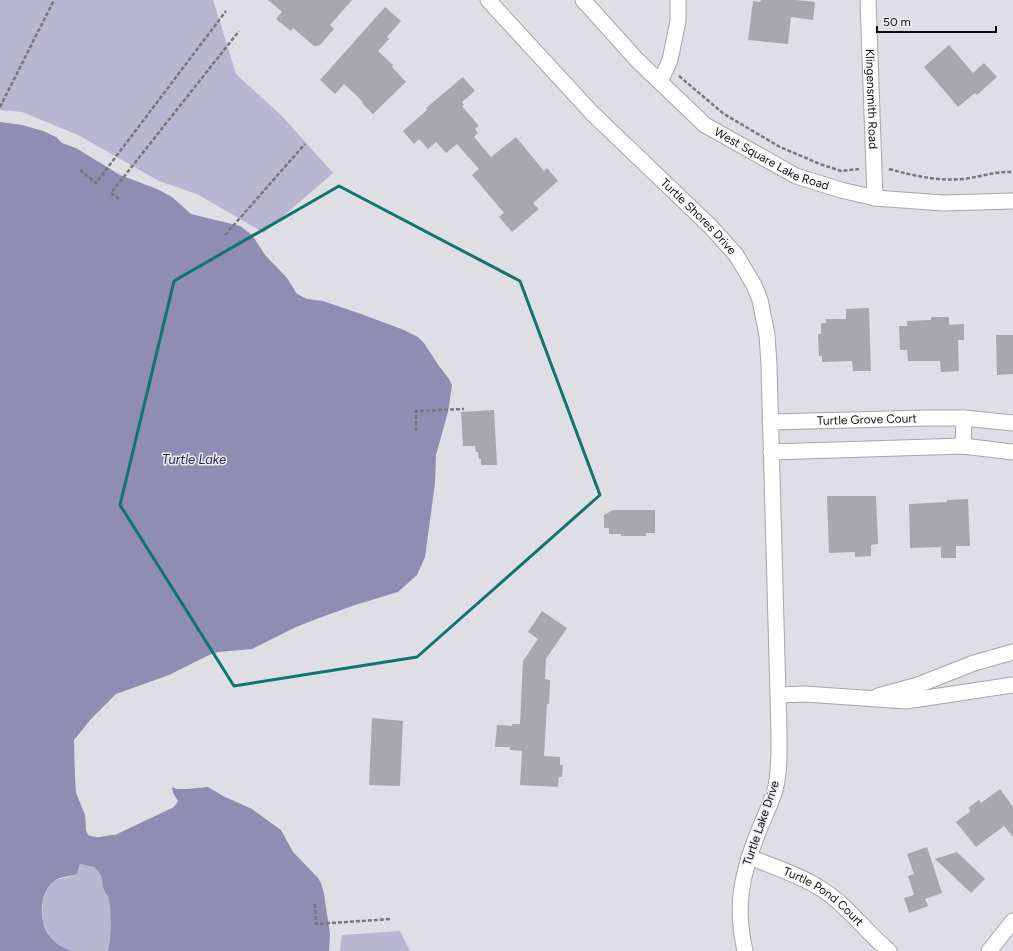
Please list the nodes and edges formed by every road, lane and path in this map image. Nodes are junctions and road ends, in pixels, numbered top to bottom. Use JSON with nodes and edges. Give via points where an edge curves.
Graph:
{"nodes":[{"id":1,"x":54,"y":0,"type":"edge"},
{"id":2,"x":488,"y":0,"type":"edge"},
{"id":3,"x":583,"y":0,"type":"edge"},
{"id":4,"x":678,"y":0,"type":"edge"},
{"id":5,"x":868,"y":0,"type":"edge"},
{"id":6,"x":226,"y":11,"type":"dead end"},
{"id":7,"x":239,"y":31,"type":"dead end"},
{"id":8,"x":680,"y":76,"type":"dead end"},
{"id":9,"x":660,"y":82,"type":"junction"},
{"id":10,"x":0,"y":107,"type":"edge"},
{"id":11,"x":305,"y":144,"type":"dead end"},
{"id":12,"x":883,"y":167,"type":"dead end"},
{"id":13,"x":863,"y":169,"type":"dead end"},
{"id":14,"x":80,"y":170,"type":"dead end"},
{"id":15,"x":1013,"y":172,"type":"edge"},
{"id":16,"x":875,"y":198,"type":"junction"},
{"id":17,"x":120,"y":199,"type":"dead end"},
{"id":18,"x":1013,"y":201,"type":"edge"},
{"id":19,"x":225,"y":234,"type":"dead end"},
{"id":20,"x":464,"y":409,"type":"dead end"},
{"id":21,"x":964,"y":418,"type":"junction"},
{"id":22,"x":770,"y":422,"type":"junction"},
{"id":23,"x":1013,"y":423,"type":"edge"},
{"id":24,"x":416,"y":431,"type":"dead end"},
{"id":25,"x":963,"y":446,"type":"junction"},
{"id":26,"x":771,"y":452,"type":"junction"},
{"id":27,"x":1013,"y":452,"type":"edge"},
{"id":28,"x":772,"y":496,"type":"joint"},
{"id":29,"x":1013,"y":652,"type":"edge"},
{"id":30,"x":1013,"y":684,"type":"edge"},
{"id":31,"x":779,"y":695,"type":"junction"},
{"id":32,"x":869,"y":698,"type":"junction"},
{"id":33,"x":749,"y":857,"type":"junction"},
{"id":34,"x":315,"y":904,"type":"dead end"},
{"id":35,"x":391,"y":919,"type":"dead end"},
{"id":36,"x":1013,"y":921,"type":"edge"},
{"id":37,"x":745,"y":951,"type":"edge"},
{"id":38,"x":889,"y":951,"type":"edge"},
{"id":39,"x":989,"y":951,"type":"edge"}],
"edges":[{"from":1,"to":10,"type":"path"},
{"from":2,"to":22,"type":"street","name":"Turtle Shores Drive","via":[[592,113],[711,227],[736,255],[754,285],[765,318],[768,335]]},
{"from":3,"to":9,"type":"street","name":"West Square Lake Road"},
{"from":4,"to":9,"type":"street","via":[[678,21],[670,60]]},
{"from":5,"to":16,"type":"street","name":"Klingensmith Road"},
{"from":6,"to":14,"type":"path","via":[[96,183]]},
{"from":7,"to":17,"type":"path","via":[[111,193]]},
{"from":8,"to":13,"type":"path","via":[[724,114],[780,147],[841,171]]},
{"from":9,"to":16,"type":"street","name":"West Square Lake Road","via":[[705,125],[796,176]]},
{"from":11,"to":19,"type":"path"},
{"from":12,"to":15,"type":"path","via":[[922,178],[938,179]]},
{"from":16,"to":18,"type":"street","name":"West Square Lake Road","via":[[943,204]]},
{"from":20,"to":24,"type":"path","via":[[416,412]]},
{"from":21,"to":22,"type":"street","name":"Turtle Grove Court"},
{"from":21,"to":23,"type":"street","name":"Turtle Grove Court"},
{"from":21,"to":25,"type":"street"},
{"from":22,"to":26,"type":"street","name":"Turtle Shores Drive"},
{"from":25,"to":26,"type":"street"},
{"from":25,"to":27,"type":"street"},
{"from":26,"to":28,"type":"street","name":"Turtle Shores Drive"},
{"from":28,"to":31,"type":"street","name":"Turtle Lake Drive"},
{"from":29,"to":32,"type":"street","via":[[974,663],[918,685]]},
{"from":30,"to":32,"type":"street","via":[[906,701]]},
{"from":31,"to":32,"type":"street"},
{"from":31,"to":33,"type":"street","name":"Turtle Lake Drive","via":[[777,777]]},
{"from":33,"to":37,"type":"street","name":"Turtle Lake Drive","via":[[740,895],[740,922]]},
{"from":33,"to":38,"type":"street","name":"Turtle Pond Court","via":[[824,890]]},
{"from":34,"to":35,"type":"path","via":[[316,924]]},
{"from":36,"to":39,"type":"street"}]}
